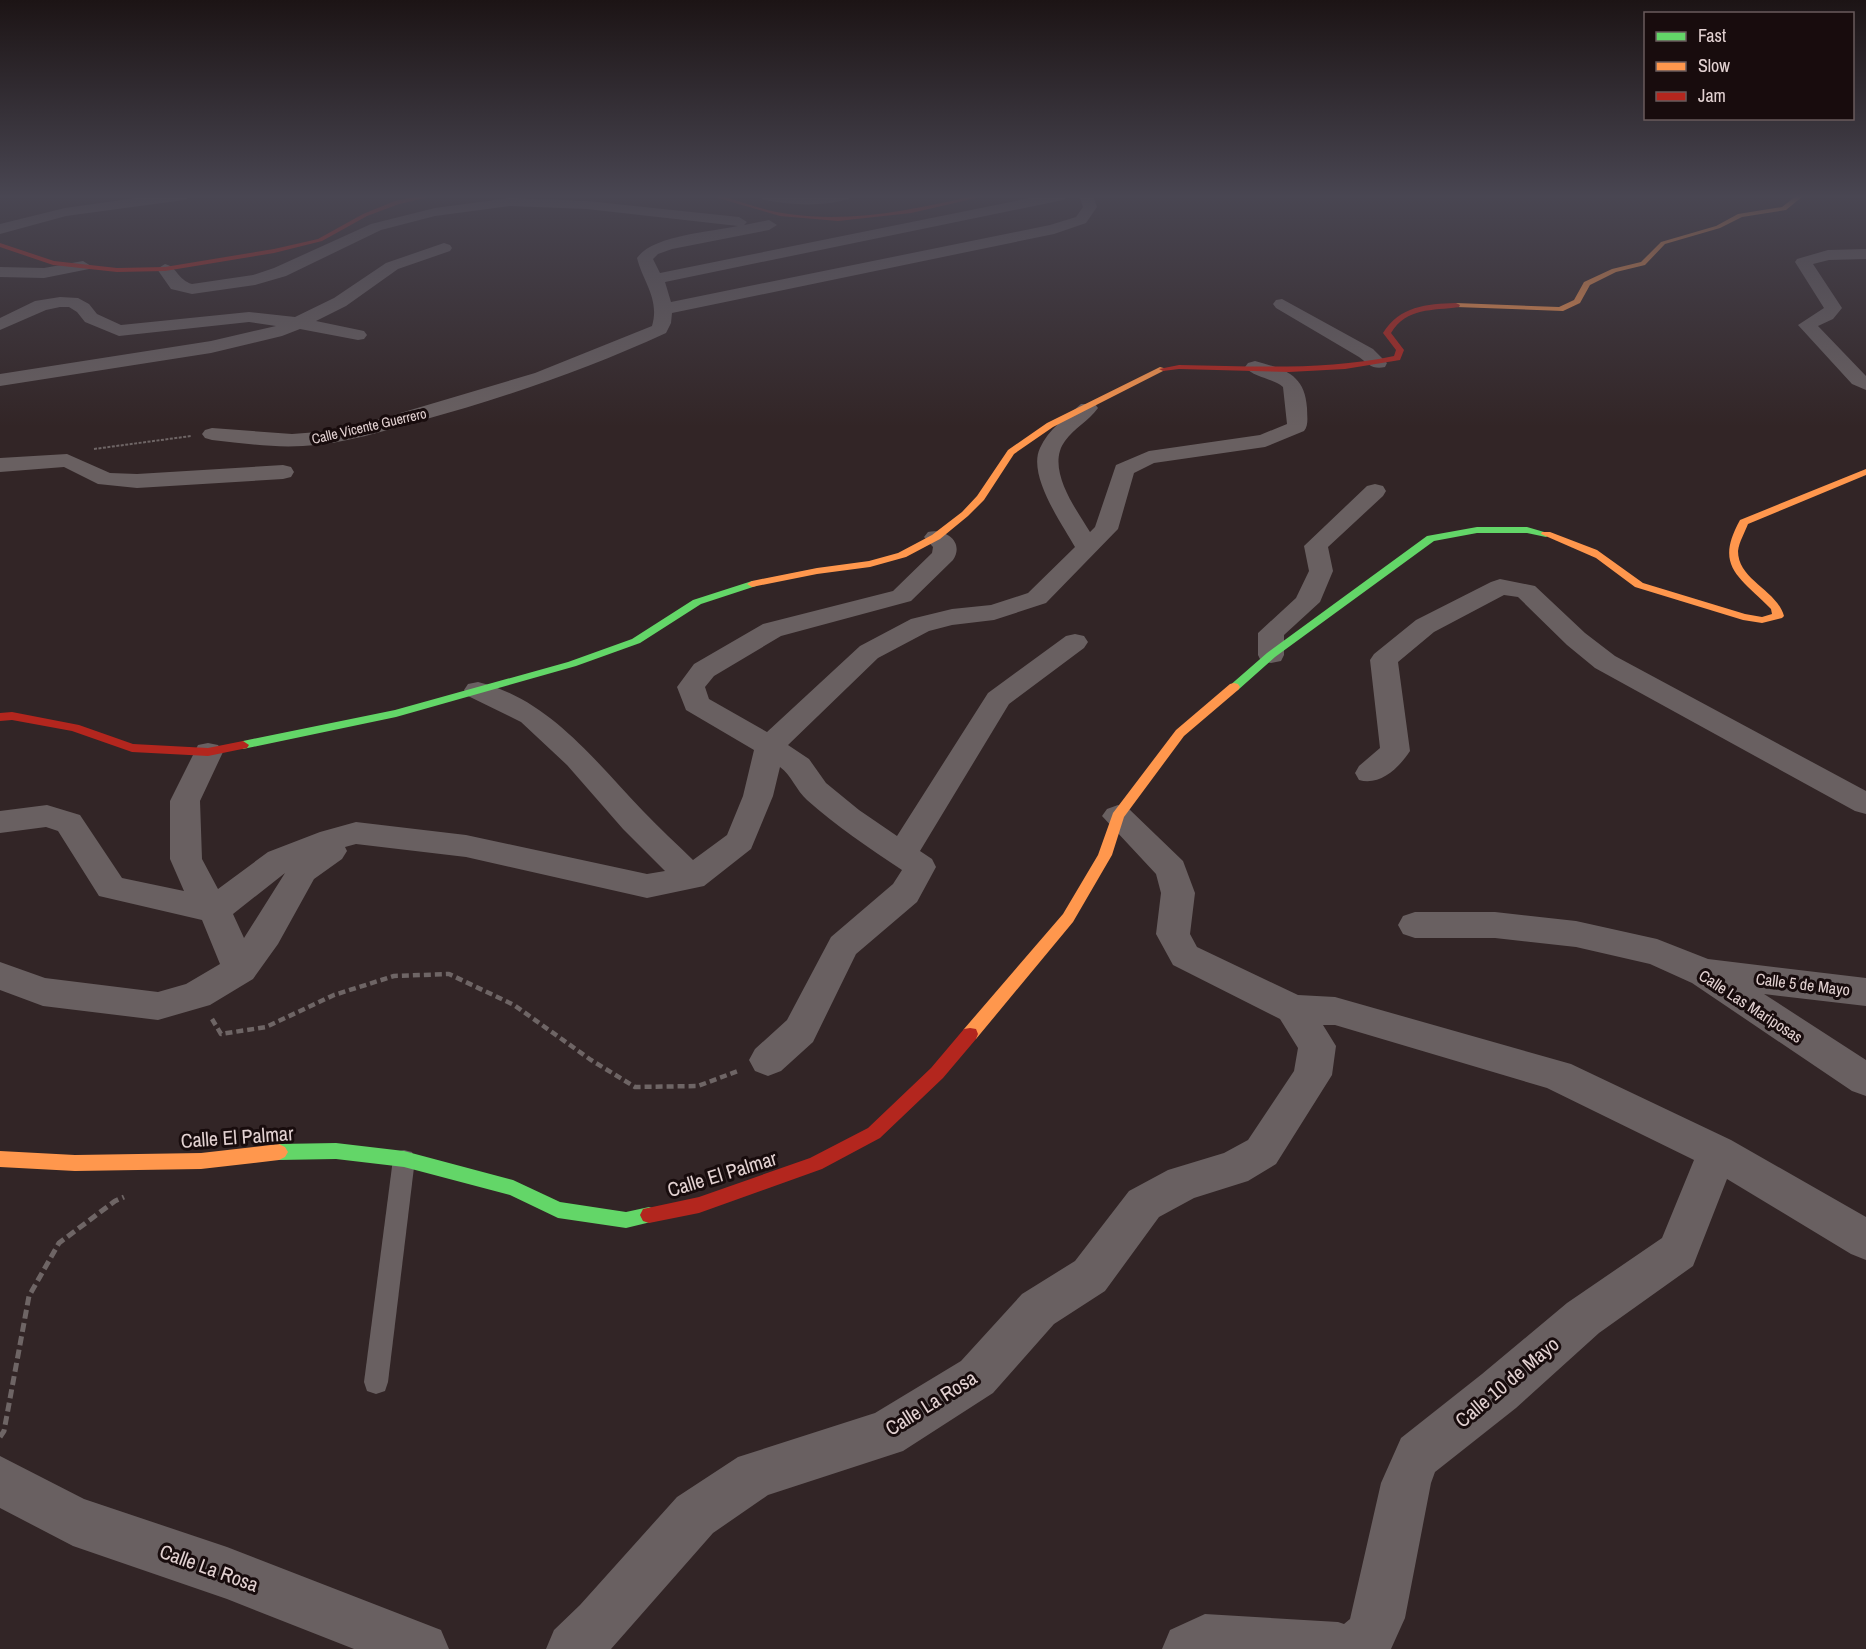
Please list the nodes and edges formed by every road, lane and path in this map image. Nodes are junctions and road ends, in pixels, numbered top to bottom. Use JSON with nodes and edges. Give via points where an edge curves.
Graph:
{"nodes":[{"id":1,"x":44,"y":273,"type":"edge"},
{"id":2,"x":168,"y":273,"type":"edge"},
{"id":3,"x":277,"y":273,"type":"edge"},
{"id":4,"x":382,"y":273,"type":"edge"},
{"id":5,"x":650,"y":273,"type":"edge"},
{"id":6,"x":685,"y":273,"type":"edge"},
{"id":7,"x":850,"y":273,"type":"edge"},
{"id":8,"x":1609,"y":273,"type":"edge"},
{"id":9,"x":1810,"y":273,"type":"edge"},
{"id":10,"x":655,"y":279,"type":"junction"},
{"id":11,"x":9,"y":289,"type":"dead end"},
{"id":12,"x":1282,"y":304,"type":"dead end"},
{"id":13,"x":662,"y":319,"type":"junction"},
{"id":14,"x":298,"y":323,"type":"junction"},
{"id":15,"x":0,"y":324,"type":"edge"},
{"id":16,"x":358,"y":335,"type":"dead end"},
{"id":17,"x":1378,"y":363,"type":"junction"},
{"id":18,"x":1255,"y":367,"type":"junction"},
{"id":19,"x":0,"y":380,"type":"edge"},
{"id":20,"x":1866,"y":384,"type":"edge"},
{"id":21,"x":1088,"y":408,"type":"junction"},
{"id":22,"x":212,"y":434,"type":"joint"},
{"id":23,"x":67,"y":460,"type":"junction"},
{"id":24,"x":0,"y":465,"type":"edge"},
{"id":25,"x":283,"y":472,"type":"dead end"},
{"id":26,"x":1866,"y":472,"type":"edge"},
{"id":27,"x":1375,"y":491,"type":"dead end"},
{"id":28,"x":936,"y":537,"type":"junction"},
{"id":29,"x":1088,"y":548,"type":"junction"},
{"id":30,"x":1075,"y":642,"type":"dead end"},
{"id":31,"x":1270,"y":655,"type":"junction"},
{"id":32,"x":478,"y":690,"type":"junction"},
{"id":33,"x":0,"y":717,"type":"edge"},
{"id":34,"x":770,"y":746,"type":"junction"},
{"id":35,"x":208,"y":752,"type":"junction"},
{"id":36,"x":1370,"y":772,"type":"dead end"},
{"id":37,"x":1866,"y":804,"type":"edge"},
{"id":38,"x":1118,"y":816,"type":"junction"},
{"id":39,"x":0,"y":822,"type":"edge"},
{"id":40,"x":356,"y":833,"type":"junction"},
{"id":41,"x":902,"y":854,"type":"junction"},
{"id":42,"x":693,"y":878,"type":"junction"},
{"id":43,"x":215,"y":910,"type":"junction"},
{"id":44,"x":1415,"y":925,"type":"dead end"},
{"id":45,"x":240,"y":969,"type":"junction"},
{"id":46,"x":1705,"y":973,"type":"junction"},
{"id":47,"x":0,"y":976,"type":"edge"},
{"id":48,"x":1866,"y":992,"type":"edge"},
{"id":49,"x":197,"y":995,"type":"junction"},
{"id":50,"x":1293,"y":1009,"type":"junction"},
{"id":51,"x":768,"y":1060,"type":"joint"},
{"id":52,"x":1866,"y":1080,"type":"edge"},
{"id":53,"x":1717,"y":1152,"type":"junction"},
{"id":54,"x":0,"y":1159,"type":"edge"},
{"id":55,"x":404,"y":1159,"type":"junction"},
{"id":56,"x":125,"y":1196,"type":"dead end"},
{"id":57,"x":1866,"y":1240,"type":"edge"},
{"id":58,"x":375,"y":1382,"type":"dead end"},
{"id":59,"x":0,"y":1437,"type":"edge"},
{"id":60,"x":0,"y":1481,"type":"edge"},
{"id":61,"x":422,"y":1649,"type":"edge"},
{"id":62,"x":573,"y":1649,"type":"edge"},
{"id":63,"x":1189,"y":1649,"type":"edge"},
{"id":64,"x":1338,"y":1649,"type":"edge"},
{"id":65,"x":1356,"y":1649,"type":"edge"}],
"edges":[{"from":1,"to":11,"type":"street"},
{"from":2,"to":3,"type":"street","via":[[177,285],[192,289]]},
{"from":4,"to":14,"type":"street","via":[[340,302]]},
{"from":5,"to":10,"type":"street"},
{"from":6,"to":10,"type":"street"},
{"from":7,"to":13,"type":"street","name":"Calle Vicente Guerrero"},
{"from":8,"to":17,"type":"street","via":[[1587,284],[1577,301],[1560,309],[1461,304],[1409,310],[1392,322],[1387,333],[1401,350],[1397,358]]},
{"from":9,"to":20,"type":"street","via":[[1833,308],[1807,326]]},
{"from":10,"to":13,"type":"street"},
{"from":12,"to":17,"type":"street"},
{"from":13,"to":22,"type":"street","name":"Calle Vicente Guerrero","via":[[587,362],[379,426],[306,440],[274,441]]},
{"from":14,"to":15,"type":"street","via":[[249,317],[119,331],[91,318],[72,302],[60,302],[41,305]]},
{"from":14,"to":16,"type":"street"},
{"from":14,"to":19,"type":"street","via":[[211,347]]},
{"from":17,"to":18,"type":"street"},
{"from":18,"to":21,"type":"street","via":[[1163,369]]},
{"from":18,"to":29,"type":"street","via":[[1293,384],[1297,427],[1265,441],[1149,457],[1124,470],[1106,529]]},
{"from":21,"to":28,"type":"street","via":[[1050,425],[1011,452],[981,498]]},
{"from":21,"to":29,"type":"street","via":[[1061,432],[1048,453],[1048,474]]},
{"from":22,"to":23,"type":"path","via":[[106,446]]},
{"from":23,"to":24,"type":"street"},
{"from":23,"to":25,"type":"street","via":[[106,479],[137,481]]},
{"from":26,"to":31,"type":"street","name":"Calle El Palmar","via":[[1744,522],[1733,549],[1735,566],[1776,608],[1779,616],[1774,618],[1743,617],[1639,585],[1601,557],[1557,537],[1527,531],[1476,530],[1431,538]]},
{"from":27,"to":31,"type":"street","via":[[1316,546],[1321,572],[1307,602],[1271,633]]},
{"from":28,"to":32,"type":"street","via":[[902,555],[870,564],[741,587],[697,602],[636,642]]},
{"from":28,"to":34,"type":"street","via":[[945,545],[944,555],[902,596],[772,630],[704,670],[691,687],[696,704]]},
{"from":29,"to":34,"type":"street","via":[[1037,598],[994,612],[920,625],[869,652]]},
{"from":30,"to":41,"type":"street","via":[[998,699]]},
{"from":31,"to":38,"type":"street","name":"Calle El Palmar","via":[[1180,733]]},
{"from":32,"to":35,"type":"street","via":[[396,713]]},
{"from":32,"to":42,"type":"street","via":[[531,716]]},
{"from":33,"to":35,"type":"street","via":[[75,728],[132,748]]},
{"from":34,"to":41,"type":"street","via":[[798,766],[815,790],[848,818]]},
{"from":34,"to":42,"type":"street","via":[[758,796],[740,842]]},
{"from":35,"to":43,"type":"street","via":[[186,801],[186,859]]},
{"from":36,"to":37,"type":"street","via":[[1395,751],[1384,660],[1425,626],[1500,587],[1517,588],[1526,591],[1605,662]]},
{"from":38,"to":50,"type":"street","via":[[1171,869],[1178,893],[1173,933],[1185,956]]},
{"from":38,"to":55,"type":"street","name":"Calle El Palmar","via":[[1105,855],[1068,918],[937,1074],[874,1133],[816,1164],[699,1205],[626,1220],[558,1210],[513,1188]]},
{"from":39,"to":43,"type":"street","via":[[47,816],[69,823],[111,888]]},
{"from":40,"to":42,"type":"street","via":[[466,846],[647,886]]},
{"from":40,"to":43,"type":"street","via":[[279,860]]},
{"from":40,"to":45,"type":"street","via":[[302,871],[266,935]]},
{"from":41,"to":51,"type":"street","via":[[920,867],[905,893],[843,946],[800,1031]]},
{"from":43,"to":45,"type":"street"},
{"from":44,"to":46,"type":"street","name":"Calle Las Mariposas","via":[[1495,925],[1576,934],[1657,952]]},
{"from":45,"to":49,"type":"street"},
{"from":46,"to":48,"type":"street","name":"Calle 5 de Mayo"},
{"from":46,"to":52,"type":"street","name":"Calle Las Mariposas"},
{"from":47,"to":49,"type":"street","via":[[43,992],[158,1006]]},
{"from":49,"to":51,"type":"path","via":[[221,1034],[266,1027],[334,994],[394,976],[449,974],[514,1005],[635,1087],[698,1086]]},
{"from":50,"to":53,"type":"street","via":[[1335,1011],[1557,1075]]},
{"from":50,"to":62,"type":"street","name":"Calle La Rosa","via":[[1317,1046],[1313,1075],[1262,1152],[1234,1168],[1183,1183],[1144,1204],[1090,1276],[1038,1309],[977,1377],[886,1434],[755,1474],[695,1515]]},
{"from":53,"to":57,"type":"street"},
{"from":53,"to":65,"type":"street","name":"Calle 10 de Mayo","via":[[1678,1252],[1583,1318],[1418,1455],[1406,1483],[1378,1618],[1369,1638]]},
{"from":54,"to":55,"type":"street","name":"Calle El Palmar","via":[[75,1163],[201,1161],[266,1152],[336,1152]]},
{"from":55,"to":58,"type":"lane"},
{"from":56,"to":59,"type":"path","via":[[59,1243],[28,1296],[18,1370]]},
{"from":60,"to":61,"type":"street","name":"Calle La Rosa","via":[[73,1521],[227,1573]]},
{"from":63,"to":64,"type":"street","via":[[1205,1641]]}]}
